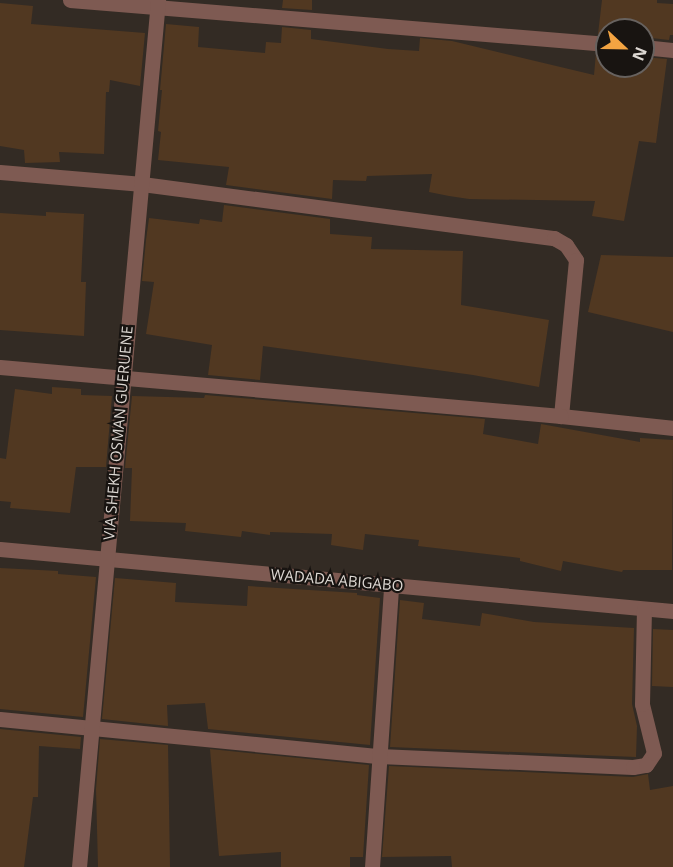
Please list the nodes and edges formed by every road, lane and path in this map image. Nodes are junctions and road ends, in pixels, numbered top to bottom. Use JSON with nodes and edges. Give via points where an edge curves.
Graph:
{"nodes":[{"id":1,"x":69,"y":0,"type":"edge"},
{"id":2,"x":158,"y":4,"type":"edge"},
{"id":3,"x":595,"y":43,"type":"edge"},
{"id":4,"x":655,"y":48,"type":"edge"},
{"id":5,"x":673,"y":50,"type":"edge"},
{"id":6,"x":0,"y":172,"type":"edge"},
{"id":7,"x":142,"y":184,"type":"junction"},
{"id":8,"x":0,"y":367,"type":"edge"},
{"id":9,"x":122,"y":378,"type":"junction"},
{"id":10,"x":561,"y":416,"type":"junction"},
{"id":11,"x":673,"y":428,"type":"edge"},
{"id":12,"x":0,"y":549,"type":"edge"},
{"id":13,"x":107,"y":559,"type":"junction"},
{"id":14,"x":391,"y":585,"type":"junction"},
{"id":15,"x":644,"y":609,"type":"junction"},
{"id":16,"x":673,"y":611,"type":"edge"},
{"id":17,"x":0,"y":719,"type":"edge"},
{"id":18,"x":92,"y":728,"type":"junction"},
{"id":19,"x":379,"y":756,"type":"junction"},
{"id":20,"x":79,"y":867,"type":"edge"},
{"id":21,"x":372,"y":867,"type":"edge"}],
"edges":[{"from":1,"to":2,"type":"street"},
{"from":2,"to":3,"type":"street"},
{"from":2,"to":7,"type":"street","name":"VIA SHEKH OSMAN GUERUENE"},
{"from":4,"to":5,"type":"street"},
{"from":6,"to":7,"type":"street"},
{"from":7,"to":9,"type":"street","name":"VIA SHEKH OSMAN GUERUENE"},
{"from":7,"to":10,"type":"street","via":[[555,238],[566,245],[576,260]]},
{"from":8,"to":9,"type":"street"},
{"from":9,"to":10,"type":"street"},
{"from":9,"to":13,"type":"street","name":"VIA SHEKH OSMAN GUERUENE"},
{"from":10,"to":11,"type":"street"},
{"from":12,"to":13,"type":"street","name":"WADADA ABIGABO"},
{"from":13,"to":14,"type":"street","name":"WADADA ABIGABO"},
{"from":13,"to":18,"type":"street","name":"VIA SHEKH OSMAN GUERUENE"},
{"from":14,"to":15,"type":"street","name":"WADADA ABIGABO"},
{"from":14,"to":19,"type":"street"},
{"from":15,"to":16,"type":"street","name":"WADADA ABIGABO"},
{"from":15,"to":19,"type":"street","via":[[642,704],[654,753],[646,765]]},
{"from":17,"to":18,"type":"street"},
{"from":18,"to":19,"type":"street"},
{"from":18,"to":20,"type":"street","name":"VIA SHEKH OSMAN GUERUENE"},
{"from":19,"to":21,"type":"street"}]}
